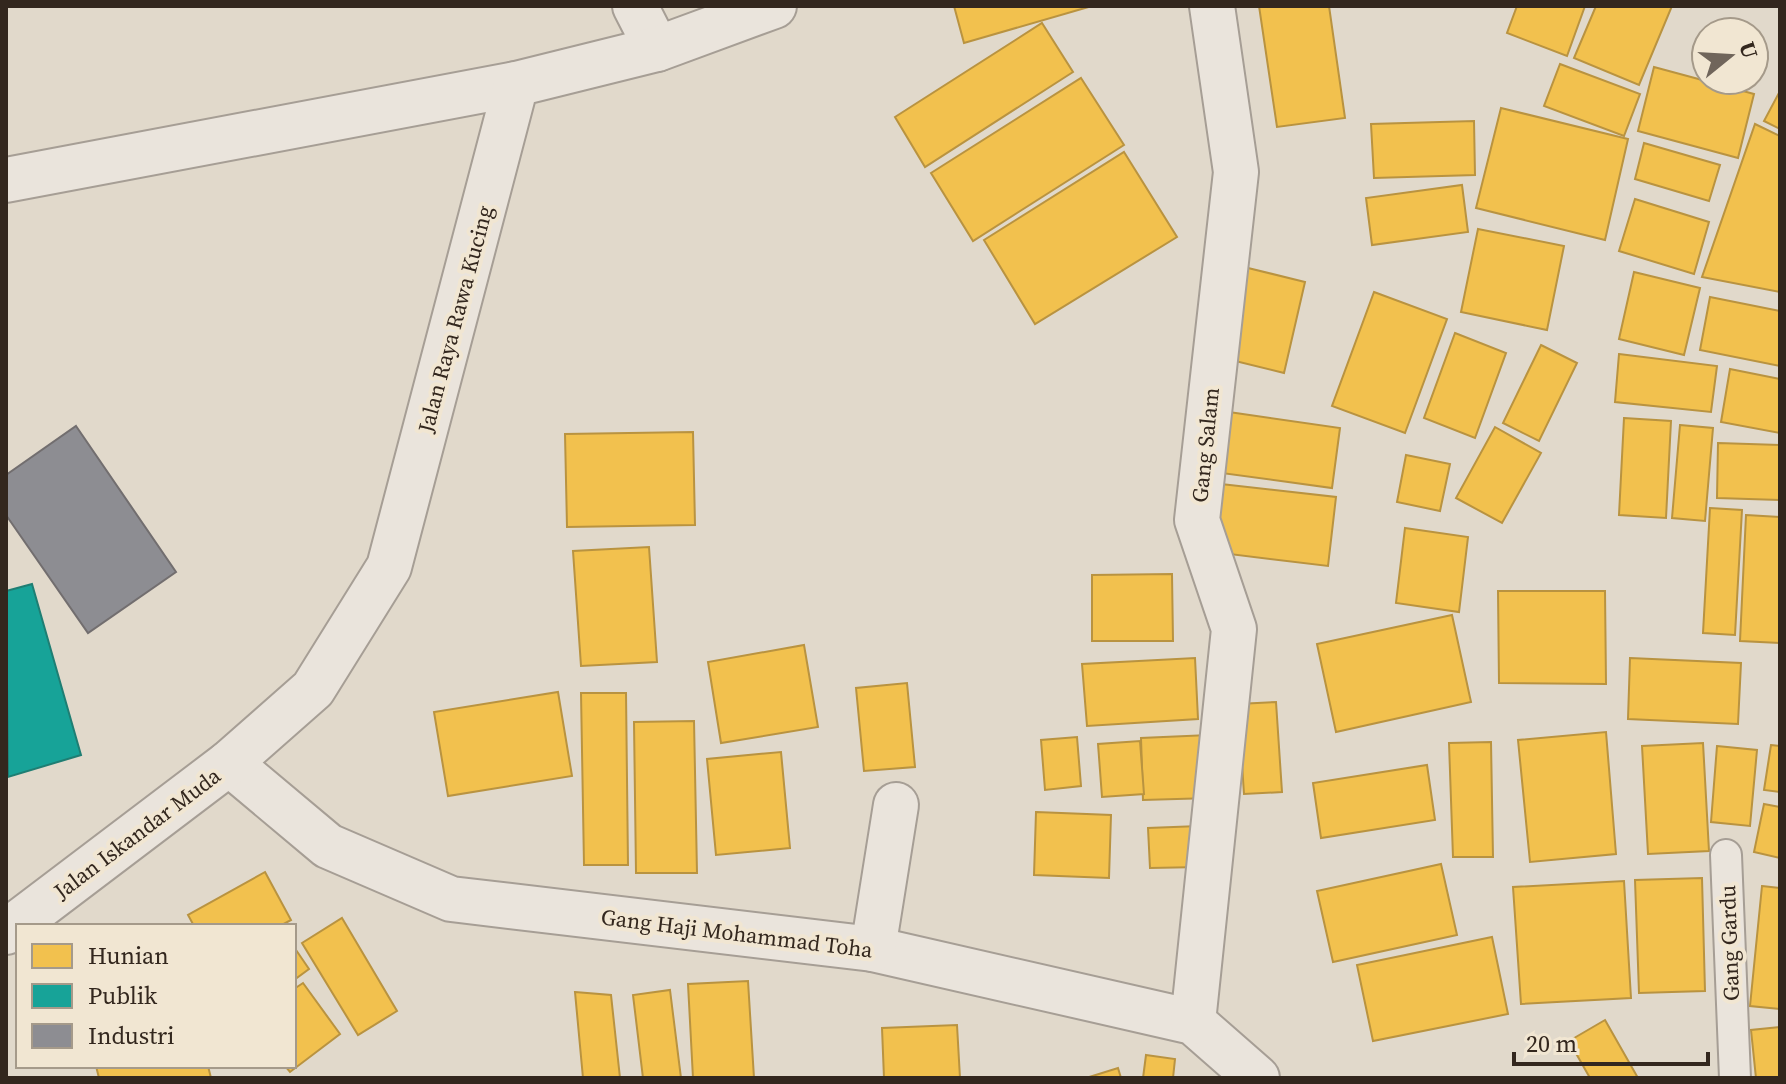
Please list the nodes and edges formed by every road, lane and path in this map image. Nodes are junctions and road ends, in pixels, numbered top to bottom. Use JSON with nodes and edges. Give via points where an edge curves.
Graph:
{"nodes":[{"id":1,"x":635,"y":6,"type":"edge"},
{"id":2,"x":774,"y":6,"type":"edge"},
{"id":3,"x":1212,"y":6,"type":"edge"},
{"id":4,"x":657,"y":49,"type":"junction"},
{"id":5,"x":516,"y":84,"type":"junction"},
{"id":6,"x":6,"y":180,"type":"edge"},
{"id":7,"x":229,"y":763,"type":"junction"},
{"id":8,"x":896,"y":805,"type":"dead end"},
{"id":9,"x":1726,"y":855,"type":"dead end"},
{"id":10,"x":17,"y":924,"type":"edge"},
{"id":11,"x":873,"y":949,"type":"junction"},
{"id":12,"x":1193,"y":1022,"type":"junction"},
{"id":13,"x":1257,"y":1078,"type":"edge"},
{"id":14,"x":1735,"y":1078,"type":"edge"}],
"edges":[{"from":1,"to":4,"type":"street"},
{"from":2,"to":4,"type":"street"},
{"from":3,"to":12,"type":"street","name":"Gang Salam","via":[[1236,172],[1197,520],[1234,629]]},
{"from":4,"to":5,"type":"street"},
{"from":5,"to":6,"type":"street"},
{"from":5,"to":7,"type":"street","name":"Jalan Raya Rawa Kucing","via":[[389,567],[313,689]]},
{"from":7,"to":10,"type":"street","name":"Jalan Iskandar Muda"},
{"from":7,"to":11,"type":"street","name":"Gang Haji Mohammad Toha","via":[[328,846],[451,899]]},
{"from":8,"to":11,"type":"street"},
{"from":9,"to":14,"type":"lane","name":"Gang Gardu"},
{"from":11,"to":12,"type":"street","name":"Gang Haji Mohammad Toha"},
{"from":12,"to":13,"type":"street","name":"Gang Haji Mohammad Toha"}]}
